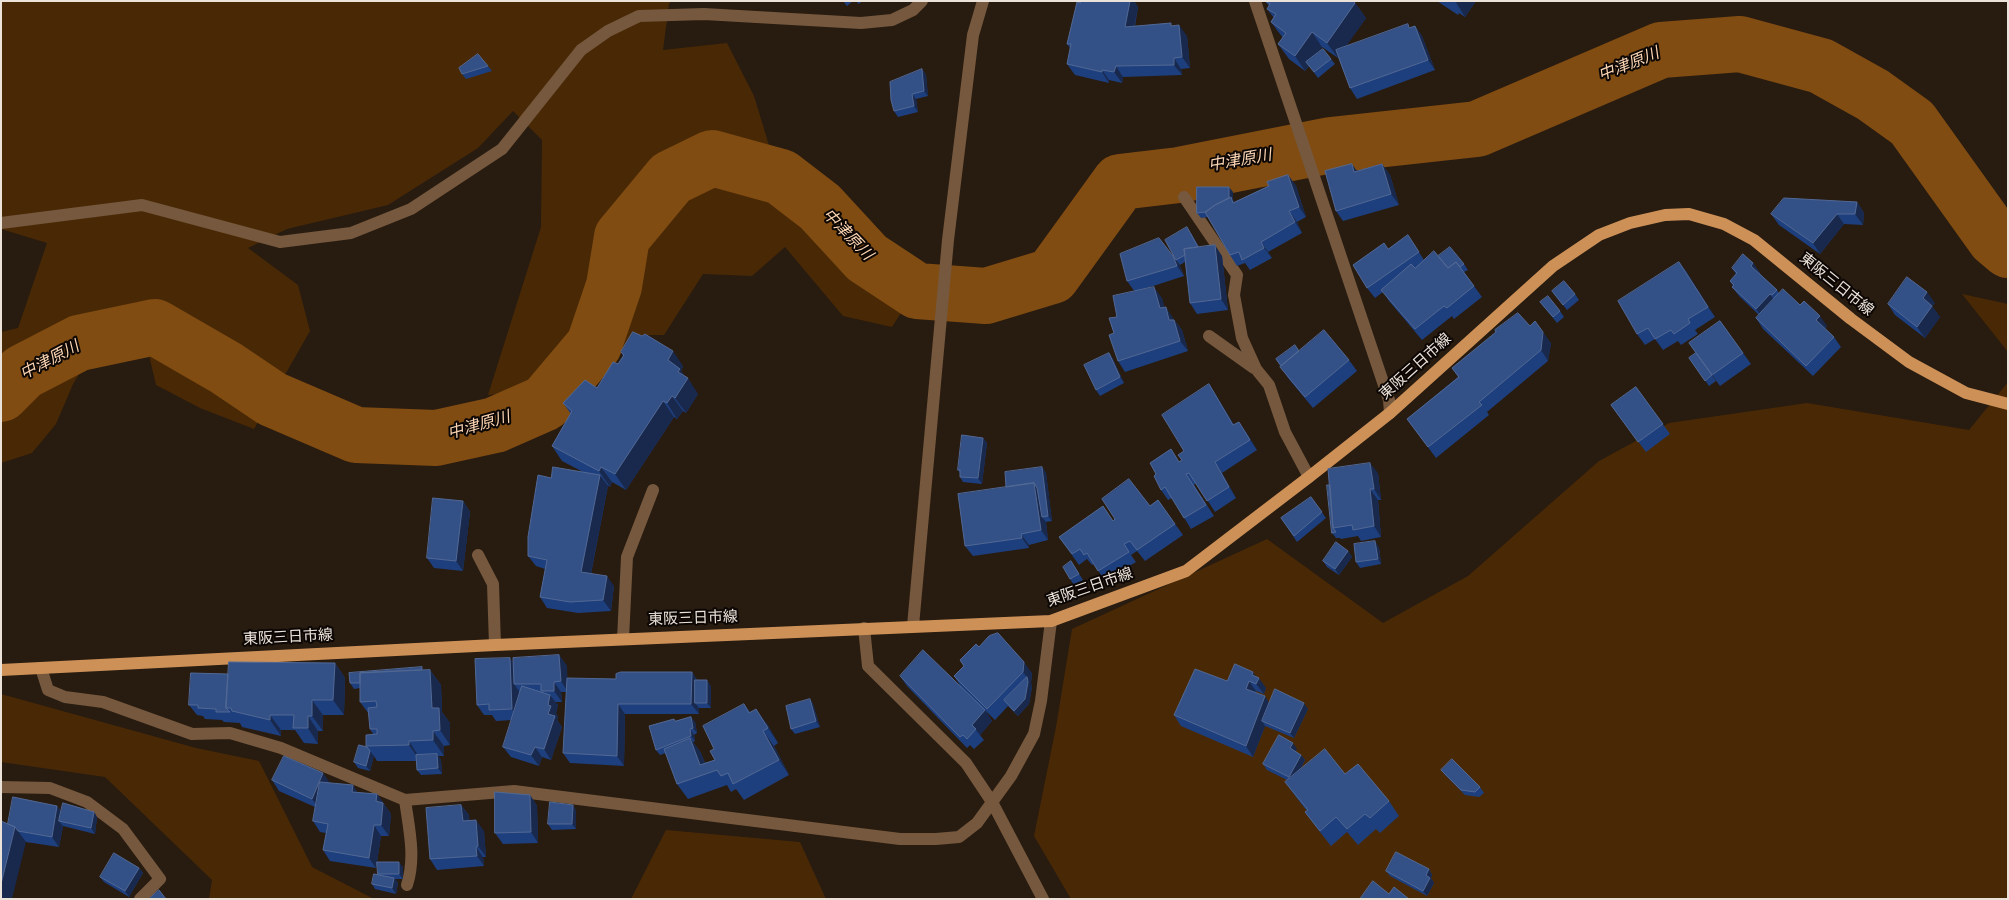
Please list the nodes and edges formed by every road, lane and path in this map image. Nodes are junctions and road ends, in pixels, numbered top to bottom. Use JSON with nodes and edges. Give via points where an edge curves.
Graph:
{"nodes":[{"id":1,"x":922,"y":1,"type":"edge"},
{"id":2,"x":983,"y":1,"type":"edge"},
{"id":3,"x":1255,"y":1,"type":"edge"},
{"id":4,"x":1184,"y":197,"type":"dead end"},
{"id":5,"x":1,"y":223,"type":"edge"},
{"id":6,"x":1209,"y":336,"type":"dead end"},
{"id":7,"x":1256,"y":369,"type":"junction"},
{"id":8,"x":2008,"y":404,"type":"edge"},
{"id":9,"x":1390,"y":413,"type":"junction"},
{"id":10,"x":1309,"y":477,"type":"junction"},
{"id":11,"x":653,"y":490,"type":"dead end"},
{"id":12,"x":478,"y":555,"type":"dead end"},
{"id":13,"x":1051,"y":621,"type":"junction"},
{"id":14,"x":913,"y":626,"type":"junction"},
{"id":15,"x":864,"y":628,"type":"junction"},
{"id":16,"x":623,"y":639,"type":"junction"},
{"id":17,"x":495,"y":645,"type":"junction"},
{"id":18,"x":41,"y":668,"type":"junction"},
{"id":19,"x":1,"y":670,"type":"edge"},
{"id":20,"x":1,"y":787,"type":"edge"},
{"id":21,"x":405,"y":800,"type":"junction"},
{"id":22,"x":992,"y":802,"type":"junction"},
{"id":23,"x":407,"y":885,"type":"dead end"},
{"id":24,"x":140,"y":899,"type":"edge"},
{"id":25,"x":1043,"y":899,"type":"edge"}],
"edges":[{"from":1,"to":5,"type":"street","via":[[913,10],[892,20],[861,23],[704,14],[638,16],[581,50],[502,149],[411,209],[351,233],[280,242],[142,206]]},
{"from":2,"to":14,"type":"street","via":[[973,35],[948,240]]},
{"from":3,"to":9,"type":"street","via":[[1389,400]]},
{"from":4,"to":7,"type":"street","via":[[1237,276],[1234,295],[1236,316]]},
{"from":6,"to":7,"type":"street"},
{"from":7,"to":10,"type":"street","via":[[1269,385],[1285,432]]},
{"from":8,"to":9,"type":"main road","name":"東阪三日市線","via":[[1966,393],[1909,362],[1754,240],[1724,224],[1689,214],[1665,214],[1599,235],[1561,260]]},
{"from":9,"to":10,"type":"main road","name":"東阪三日市線"},
{"from":10,"to":13,"type":"main road","name":"東阪三日市線","via":[[1186,570]]},
{"from":11,"to":16,"type":"street","via":[[627,557]]},
{"from":12,"to":17,"type":"street","via":[[493,584]]},
{"from":13,"to":14,"type":"main road","name":"東阪三日市線"},
{"from":13,"to":22,"type":"street","via":[[1034,734]]},
{"from":14,"to":15,"type":"main road","name":"東阪三日市線"},
{"from":15,"to":16,"type":"main road","name":"東阪三日市線"},
{"from":15,"to":22,"type":"street","via":[[868,666],[966,763]]},
{"from":16,"to":17,"type":"main road","name":"東阪三日市線"},
{"from":17,"to":18,"type":"main road","name":"東阪三日市線"},
{"from":18,"to":19,"type":"main road","name":"東阪三日市線"},
{"from":18,"to":21,"type":"street","via":[[48,690],[65,697],[104,702],[192,734],[230,733],[281,748]]},
{"from":20,"to":24,"type":"street","via":[[50,788],[87,802],[123,829],[160,879]]},
{"from":21,"to":22,"type":"street","via":[[514,791],[900,839],[960,837],[977,823]]},
{"from":21,"to":23,"type":"street","via":[[413,854]]},
{"from":22,"to":25,"type":"street"}]}
